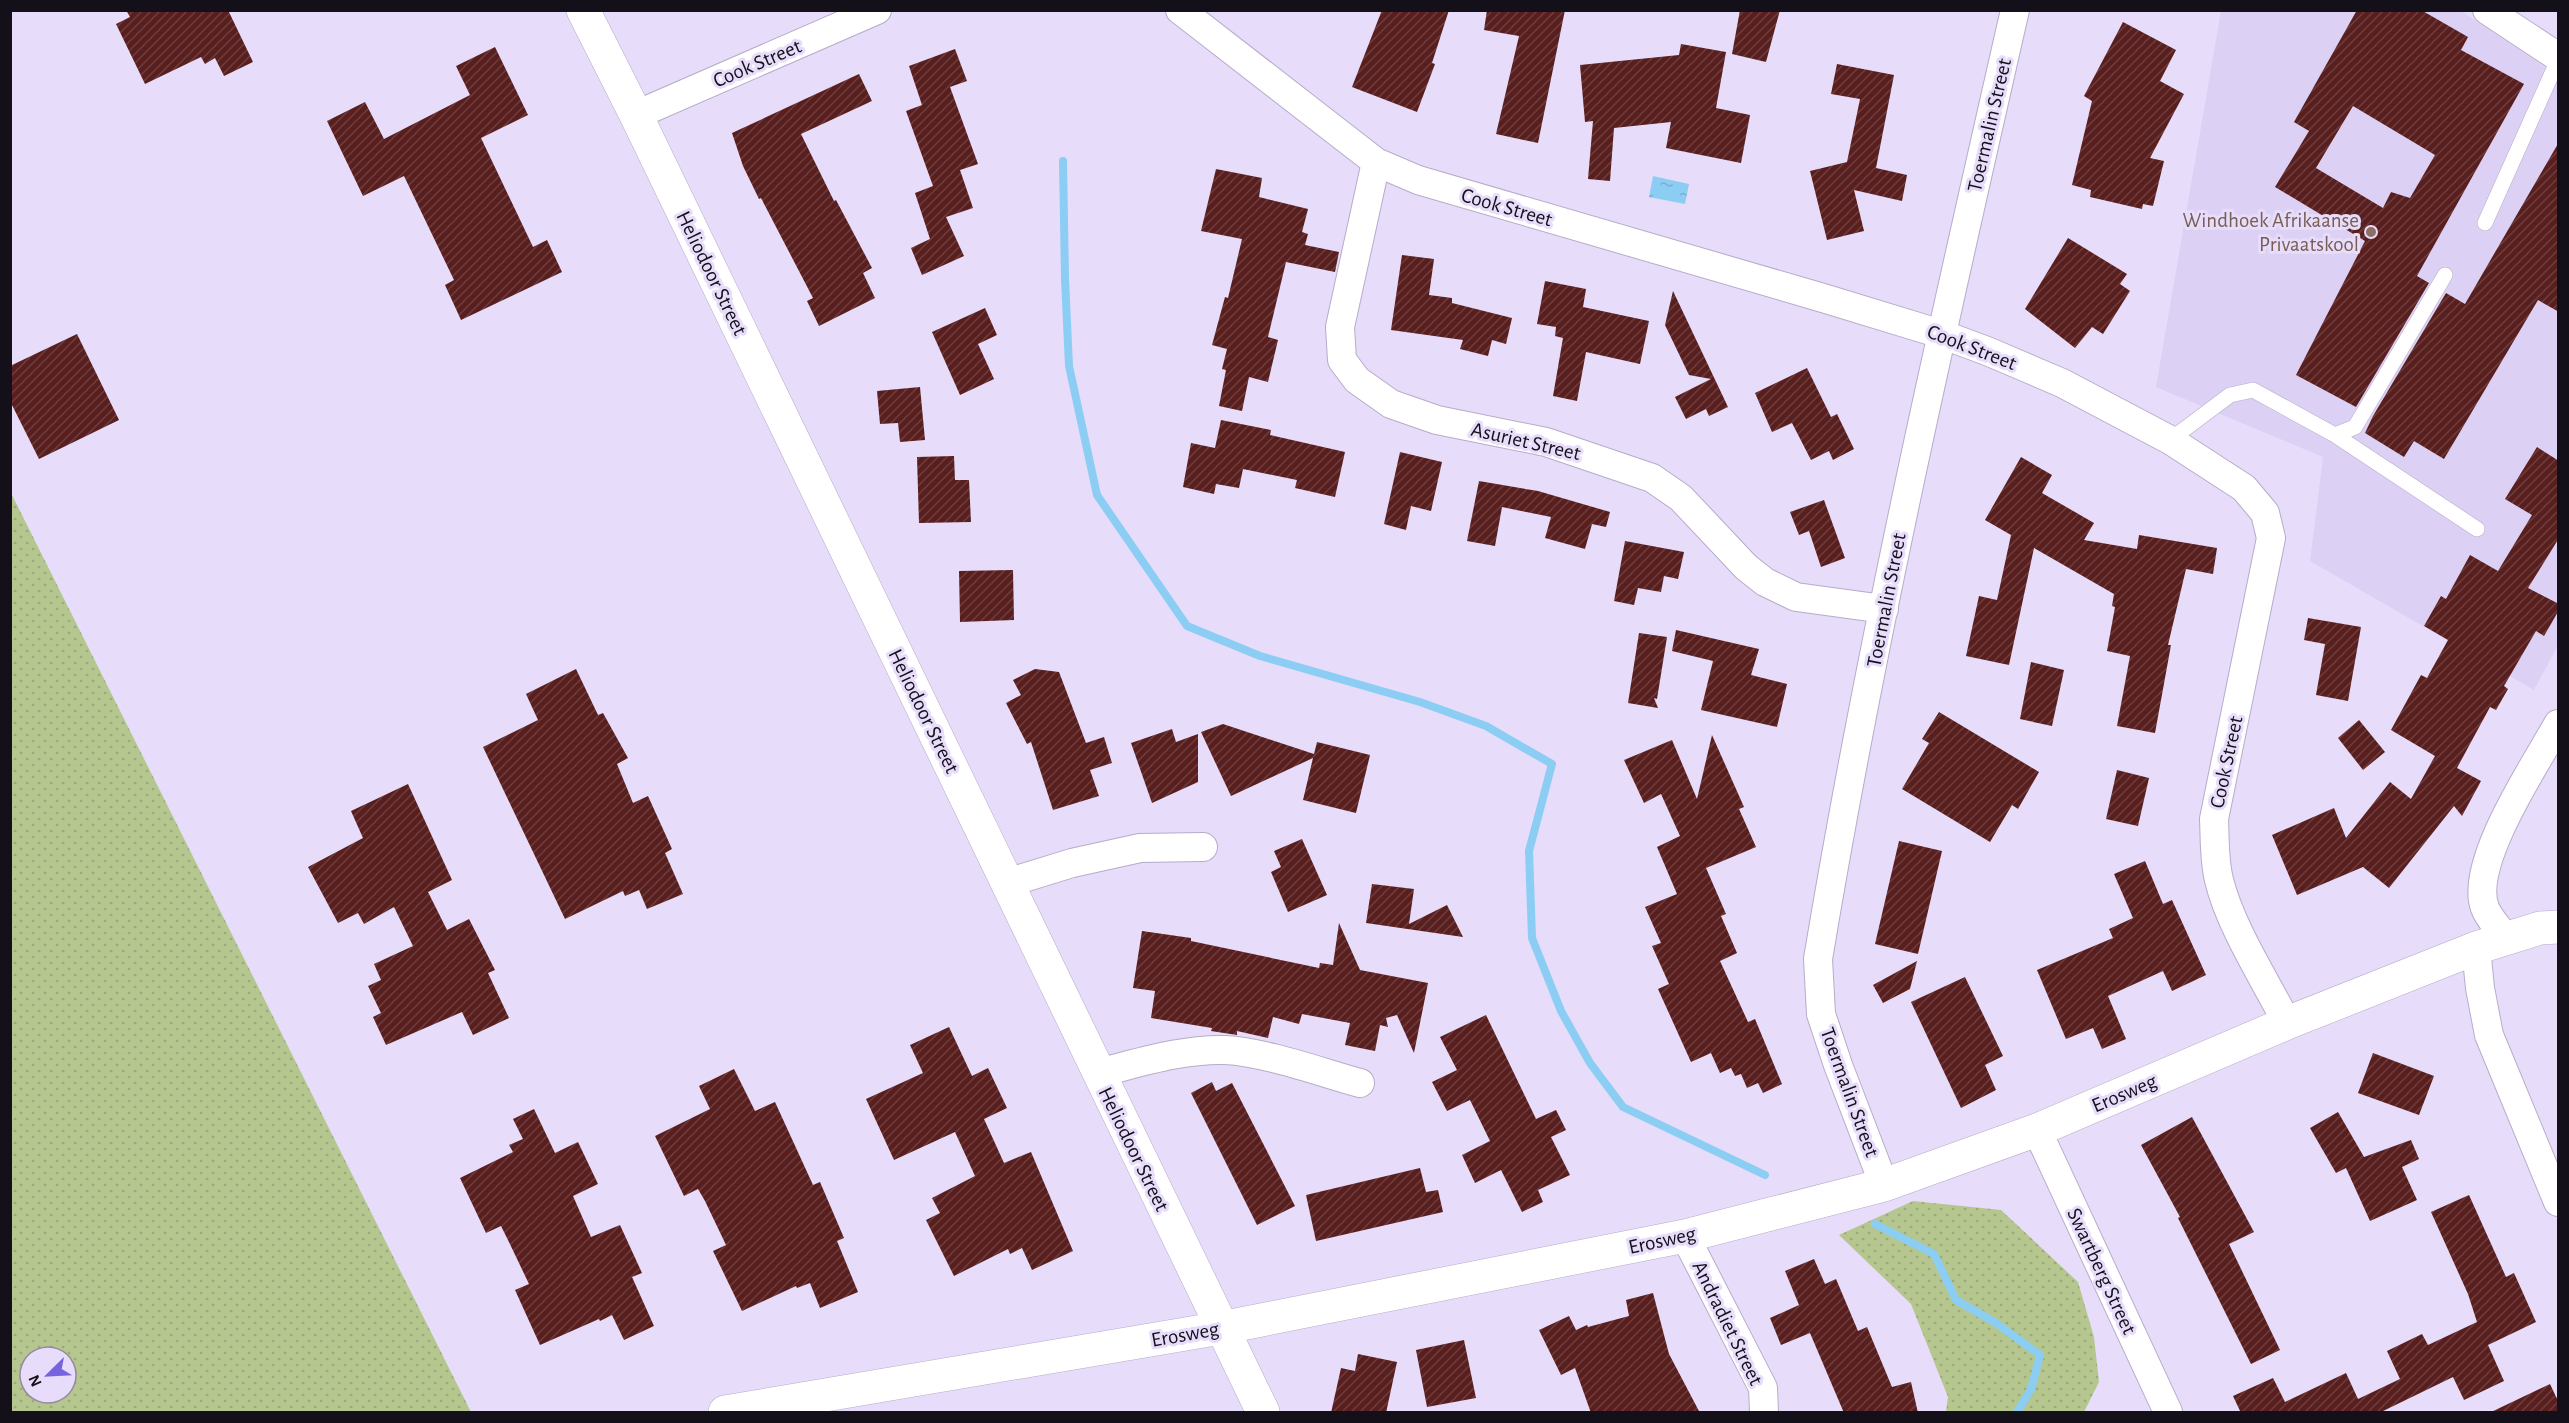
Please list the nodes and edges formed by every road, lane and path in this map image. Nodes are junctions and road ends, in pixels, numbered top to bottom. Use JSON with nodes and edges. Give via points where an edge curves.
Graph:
{"nodes":[{"id":1,"x":583,"y":10,"type":"edge"},
{"id":2,"x":877,"y":10,"type":"edge"},
{"id":3,"x":1180,"y":10,"type":"edge"},
{"id":4,"x":2015,"y":10,"type":"edge"},
{"id":5,"x":2487,"y":10,"type":"edge"},
{"id":6,"x":2559,"y":59,"type":"edge"},
{"id":7,"x":636,"y":115,"type":"junction"},
{"id":8,"x":1376,"y":162,"type":"junction"},
{"id":9,"x":2485,"y":223,"type":"dead end"},
{"id":10,"x":2445,"y":275,"type":"dead end"},
{"id":11,"x":1941,"y":334,"type":"junction"},
{"id":12,"x":2335,"y":435,"type":"junction"},
{"id":13,"x":2170,"y":440,"type":"junction"},
{"id":14,"x":2477,"y":529,"type":"dead end"},
{"id":15,"x":1884,"y":609,"type":"junction"},
{"id":16,"x":2559,"y":724,"type":"edge"},
{"id":17,"x":1203,"y":847,"type":"dead end"},
{"id":18,"x":1007,"y":883,"type":"junction"},
{"id":19,"x":2559,"y":927,"type":"edge"},
{"id":20,"x":2491,"y":944,"type":"junction"},
{"id":21,"x":2287,"y":1023,"type":"junction"},
{"id":22,"x":1098,"y":1073,"type":"junction"},
{"id":23,"x":1360,"y":1083,"type":"dead end"},
{"id":24,"x":2037,"y":1130,"type":"junction"},
{"id":25,"x":1884,"y":1185,"type":"junction"},
{"id":26,"x":2559,"y":1202,"type":"edge"},
{"id":27,"x":1684,"y":1236,"type":"junction"},
{"id":28,"x":1221,"y":1328,"type":"junction"},
{"id":29,"x":725,"y":1413,"type":"edge"},
{"id":30,"x":1263,"y":1413,"type":"edge"},
{"id":31,"x":1764,"y":1413,"type":"edge"},
{"id":32,"x":2168,"y":1413,"type":"edge"}],
"edges":[{"from":1,"to":7,"type":"street","name":"Heliodoor Street"},
{"from":2,"to":7,"type":"street","name":"Cook Street"},
{"from":3,"to":8,"type":"street","name":"Cook Street"},
{"from":4,"to":11,"type":"street","name":"Toermalin Street"},
{"from":5,"to":6,"type":"street"},
{"from":6,"to":9,"type":"lane"},
{"from":7,"to":18,"type":"street","name":"Heliodoor Street"},
{"from":8,"to":11,"type":"street","name":"Cook Street","via":[[1456,192]]},
{"from":8,"to":15,"type":"street","name":"Asuriet Street","via":[[1341,327],[1342,360],[1357,380],[1391,404],[1437,420],[1546,442],[1652,478],[1681,498],[1746,567],[1766,582],[1796,597]]},
{"from":10,"to":12,"type":"lane","via":[[2355,427]]},
{"from":11,"to":13,"type":"street","name":"Cook Street","via":[[2062,383]]},
{"from":11,"to":15,"type":"street","name":"Toermalin Street"},
{"from":12,"to":13,"type":"lane","via":[[2253,390],[2230,395]]},
{"from":12,"to":14,"type":"lane"},
{"from":13,"to":21,"type":"street","name":"Cook Street","via":[[2244,488],[2265,513],[2271,538],[2214,819],[2215,853],[2229,910]]},
{"from":15,"to":25,"type":"street","name":"Toermalin Street","via":[[1818,959],[1821,1014]]},
{"from":16,"to":20,"type":"street","via":[[2488,858],[2482,884]]},
{"from":17,"to":18,"type":"street","via":[[1140,848]]},
{"from":18,"to":22,"type":"street","name":"Heliodoor Street"},
{"from":19,"to":20,"type":"street","name":"Erosweg","via":[[2540,928]]},
{"from":20,"to":21,"type":"street","name":"Erosweg"},
{"from":20,"to":26,"type":"street","via":[[2480,988],[2489,1035]]},
{"from":21,"to":24,"type":"street","name":"Erosweg"},
{"from":22,"to":23,"type":"street","via":[[1177,1053],[1226,1050]]},
{"from":22,"to":28,"type":"street","name":"Heliodoor Street"},
{"from":24,"to":25,"type":"street","name":"Erosweg"},
{"from":24,"to":32,"type":"street","name":"Swartberg Street"},
{"from":25,"to":27,"type":"street","name":"Erosweg"},
{"from":27,"to":28,"type":"street","name":"Erosweg"},
{"from":27,"to":31,"type":"street","name":"Andradiet Street","via":[[1763,1388]]},
{"from":28,"to":29,"type":"street","name":"Erosweg"},
{"from":28,"to":30,"type":"street","name":"Heliodoor Street"}]}
